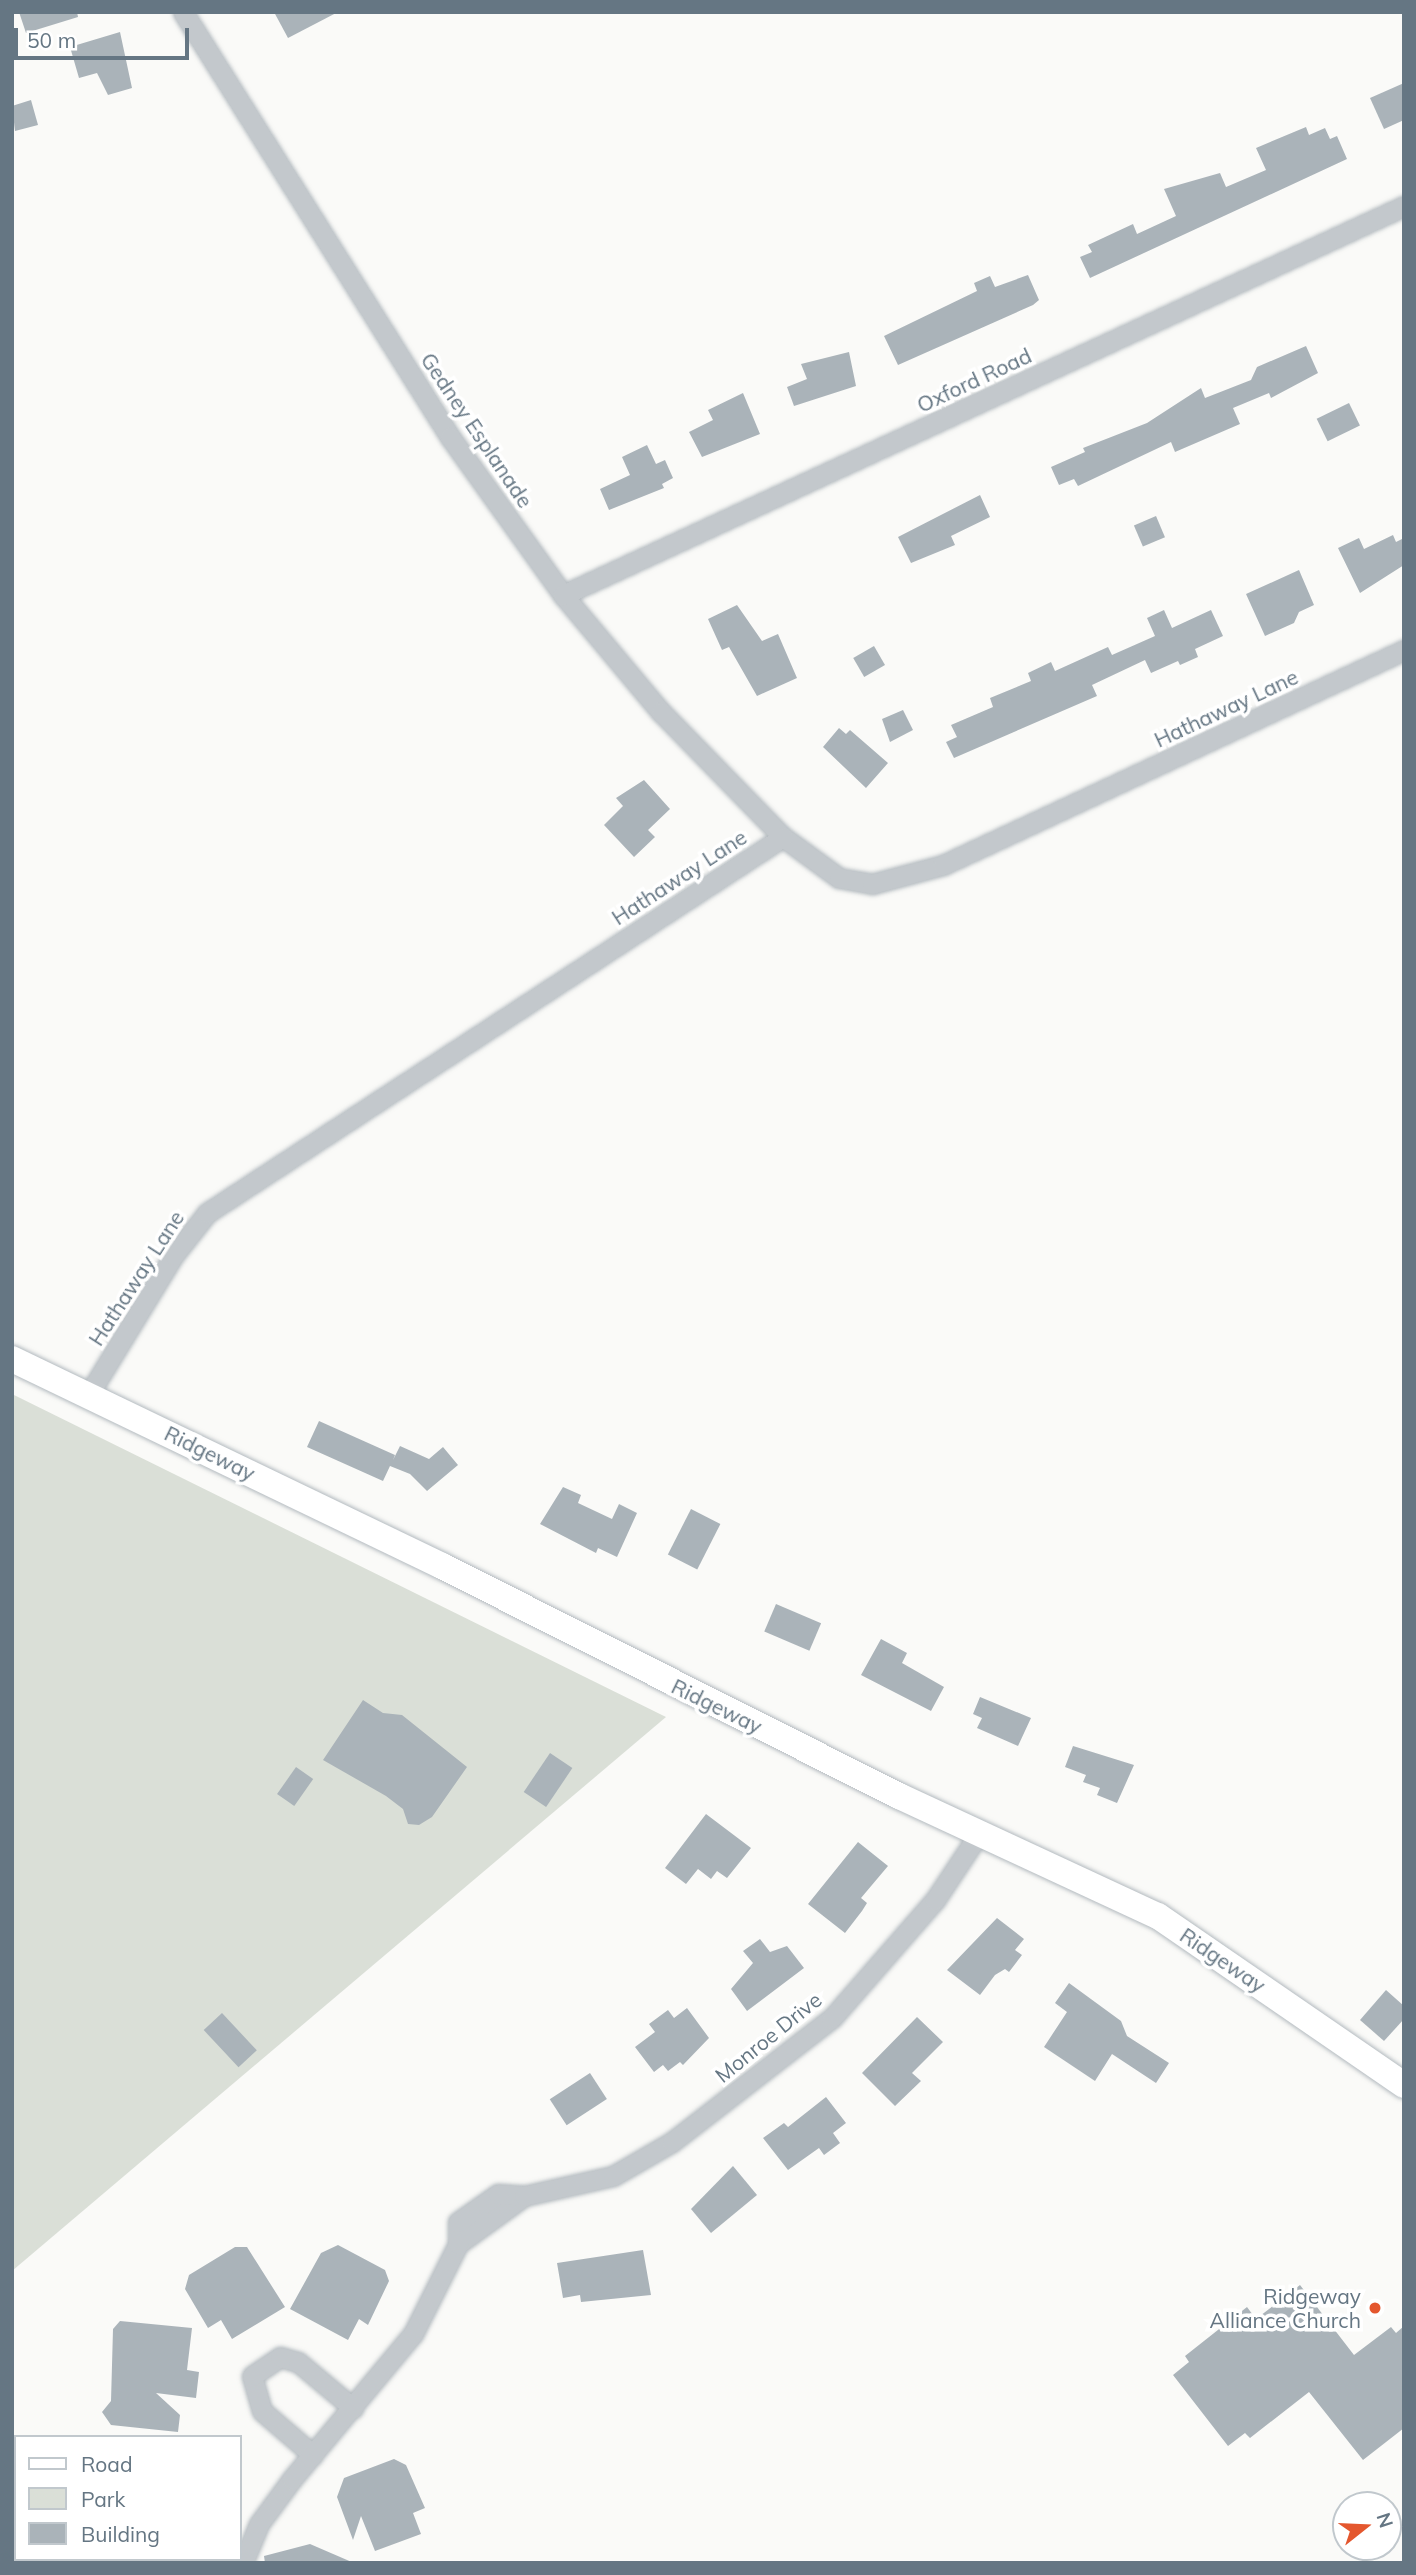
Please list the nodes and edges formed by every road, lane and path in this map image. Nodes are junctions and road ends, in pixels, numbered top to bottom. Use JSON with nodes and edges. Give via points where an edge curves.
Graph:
{"nodes":[{"id":1,"x":183,"y":12,"type":"edge"},
{"id":2,"x":1404,"y":206,"type":"edge"},
{"id":3,"x":563,"y":595,"type":"junction"},
{"id":4,"x":1404,"y":650,"type":"edge"},
{"id":5,"x":783,"y":836,"type":"junction"},
{"id":6,"x":12,"y":1359,"type":"edge"},
{"id":7,"x":89,"y":1394,"type":"junction"},
{"id":8,"x":980,"y":1832,"type":"junction"},
{"id":9,"x":1404,"y":2085,"type":"edge"},
{"id":10,"x":353,"y":2408,"type":"junction"},
{"id":11,"x":313,"y":2455,"type":"junction"},
{"id":12,"x":243,"y":2563,"type":"edge"}],
"edges":[{"from":1,"to":3,"type":"street","name":"Gedney Esplanade","via":[[450,437]]},
{"from":2,"to":3,"type":"street","name":"Oxford Road"},
{"from":3,"to":5,"type":"street","name":"Gedney Esplanade","via":[[661,712]]},
{"from":4,"to":5,"type":"street","name":"Hathaway Lane","via":[[943,866],[873,884],[839,878]]},
{"from":5,"to":7,"type":"street","name":"Hathaway Lane","via":[[207,1213],[174,1255]]},
{"from":6,"to":7,"type":"street","name":"Ridgeway"},
{"from":7,"to":8,"type":"street","name":"Ridgeway"},
{"from":8,"to":9,"type":"street","name":"Ridgeway","via":[[1158,1916]]},
{"from":8,"to":10,"type":"street","name":"Monroe Drive","via":[[934,1900],[832,2018],[662,2148],[613,2176],[524,2196],[458,2244],[413,2334]]},
{"from":10,"to":11,"type":"street"},
{"from":10,"to":11,"type":"street","via":[[298,2362],[279,2357],[252,2376],[262,2411]]},
{"from":11,"to":12,"type":"street","via":[[259,2524]]}]}
